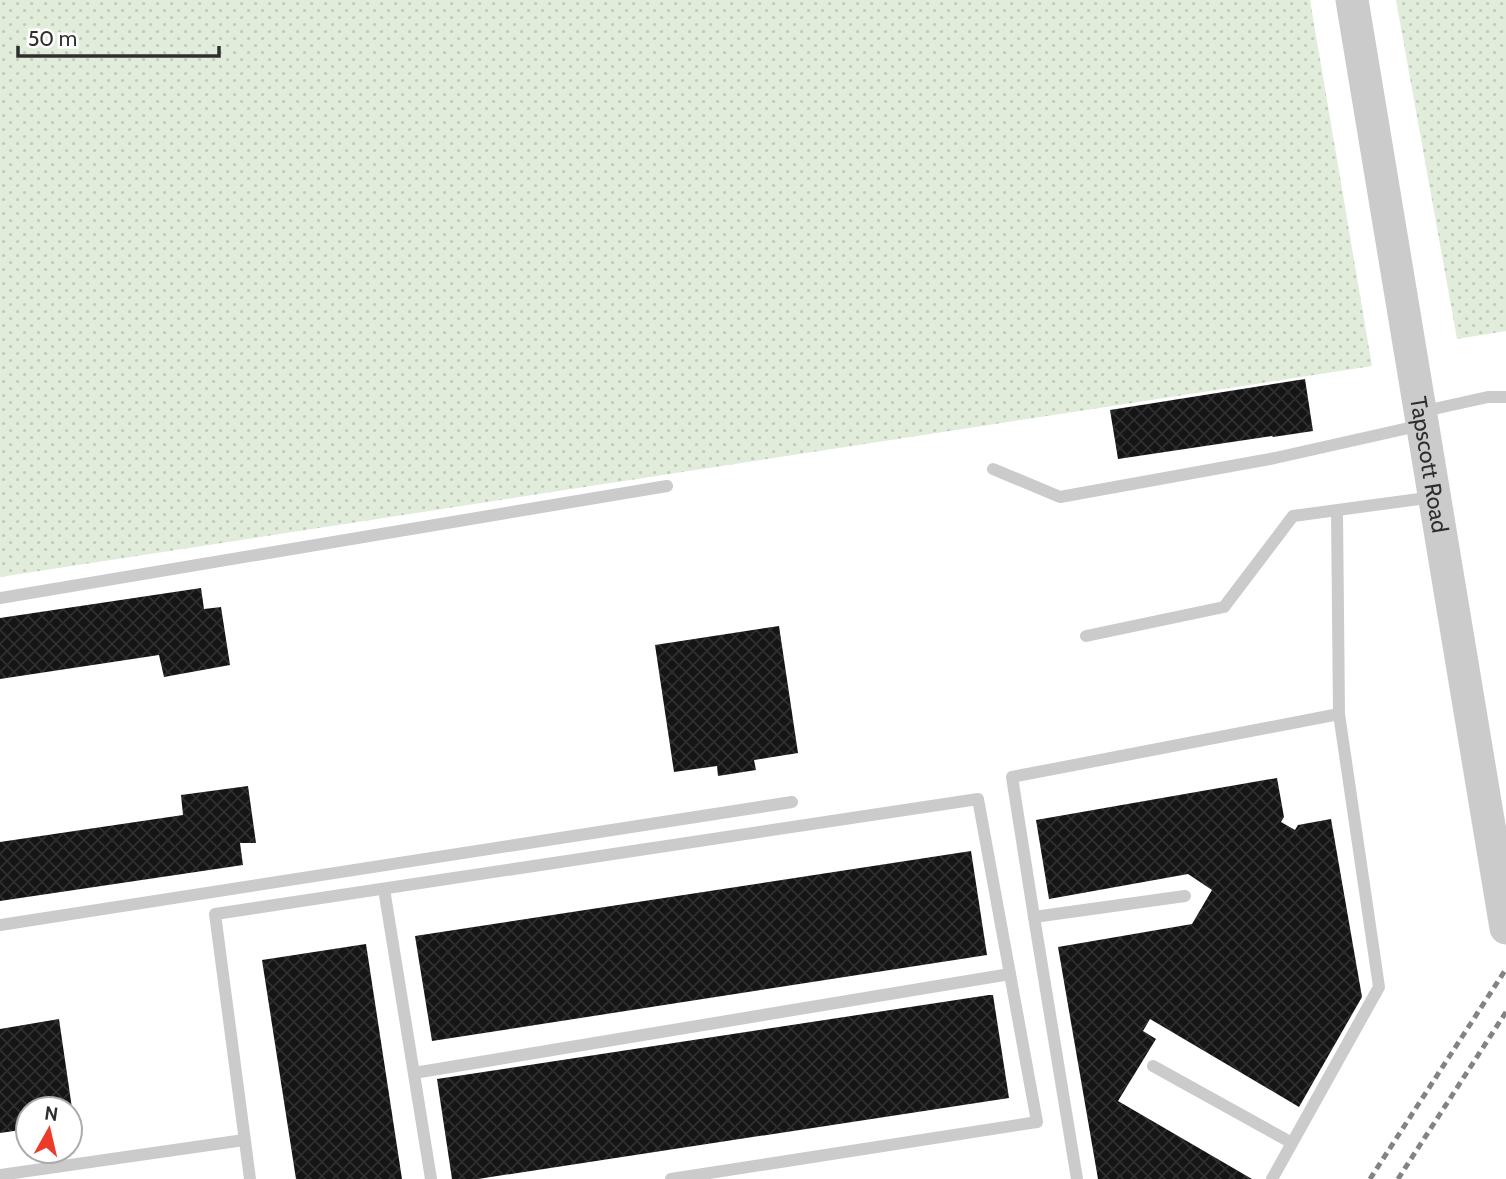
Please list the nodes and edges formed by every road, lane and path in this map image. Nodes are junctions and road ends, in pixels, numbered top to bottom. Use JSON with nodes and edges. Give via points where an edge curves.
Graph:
{"nodes":[{"id":1,"x":1352,"y":0,"type":"edge"},
{"id":2,"x":1506,"y":397,"type":"edge"},
{"id":3,"x":1421,"y":418,"type":"junction"},
{"id":4,"x":993,"y":469,"type":"dead end"},
{"id":5,"x":667,"y":486,"type":"dead end"},
{"id":6,"x":1435,"y":497,"type":"junction"},
{"id":7,"x":1337,"y":510,"type":"junction"},
{"id":8,"x":0,"y":598,"type":"edge"},
{"id":9,"x":1086,"y":636,"type":"dead end"},
{"id":10,"x":1339,"y":715,"type":"junction"},
{"id":11,"x":792,"y":802,"type":"dead end"},
{"id":12,"x":384,"y":889,"type":"junction"},
{"id":13,"x":1185,"y":897,"type":"dead end"},
{"id":14,"x":1034,"y":917,"type":"junction"},
{"id":15,"x":0,"y":925,"type":"edge"},
{"id":16,"x":1506,"y":928,"type":"edge"},
{"id":17,"x":1010,"y":974,"type":"junction"},
{"id":18,"x":1153,"y":1066,"type":"dead end"},
{"id":19,"x":414,"y":1073,"type":"junction"},
{"id":20,"x":244,"y":1140,"type":"junction"},
{"id":21,"x":1292,"y":1143,"type":"junction"},
{"id":22,"x":0,"y":1175,"type":"edge"},
{"id":23,"x":250,"y":1179,"type":"edge"},
{"id":24,"x":431,"y":1179,"type":"edge"},
{"id":25,"x":671,"y":1179,"type":"edge"},
{"id":26,"x":1077,"y":1179,"type":"edge"},
{"id":27,"x":1272,"y":1179,"type":"edge"}],
"edges":[{"from":1,"to":3,"type":"street","name":"Tapscott Road"},
{"from":2,"to":3,"type":"lane","via":[[1488,397]]},
{"from":3,"to":4,"type":"lane","via":[[1275,458],[1060,497]]},
{"from":3,"to":6,"type":"street","name":"Tapscott Road"},
{"from":5,"to":8,"type":"lane"},
{"from":6,"to":7,"type":"lane"},
{"from":6,"to":16,"type":"street","name":"Tapscott Road"},
{"from":7,"to":9,"type":"lane","via":[[1293,516],[1224,607]]},
{"from":7,"to":10,"type":"lane"},
{"from":10,"to":14,"type":"lane","via":[[1012,777]]},
{"from":10,"to":21,"type":"lane","via":[[1380,987]]},
{"from":11,"to":15,"type":"lane"},
{"from":12,"to":17,"type":"lane","via":[[978,799]]},
{"from":12,"to":19,"type":"lane"},
{"from":12,"to":20,"type":"lane","via":[[215,914]]},
{"from":13,"to":14,"type":"lane"},
{"from":14,"to":26,"type":"lane"},
{"from":17,"to":19,"type":"lane"},
{"from":17,"to":25,"type":"lane","via":[[1037,1122]]},
{"from":18,"to":21,"type":"lane"},
{"from":19,"to":24,"type":"lane"},
{"from":20,"to":22,"type":"lane"},
{"from":20,"to":23,"type":"lane"},
{"from":21,"to":27,"type":"lane"}]}
